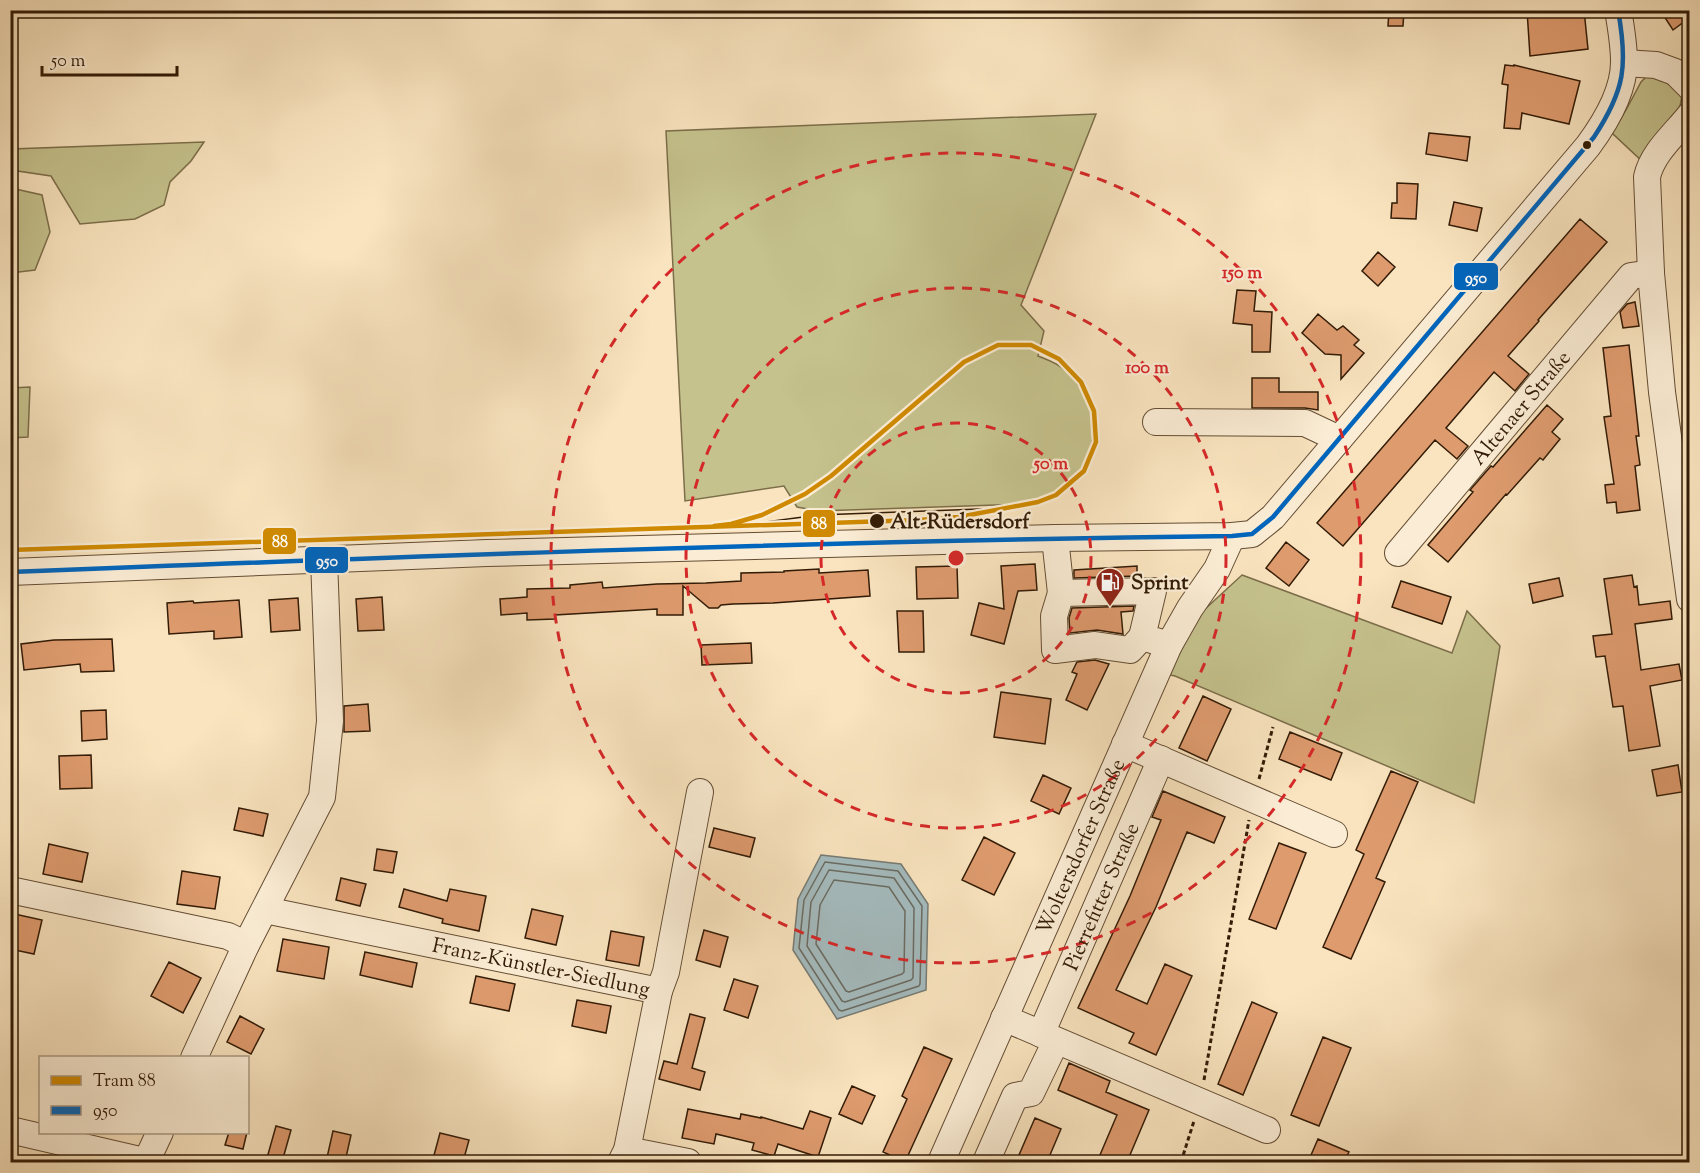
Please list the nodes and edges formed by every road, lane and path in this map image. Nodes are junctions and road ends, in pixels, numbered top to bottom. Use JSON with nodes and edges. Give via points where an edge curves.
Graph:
{"nodes":[{"id":1,"x":1618,"y":10,"type":"edge"},
{"id":2,"x":1624,"y":63,"type":"junction"},
{"id":3,"x":1689,"y":87,"type":"edge"},
{"id":4,"x":1689,"y":115,"type":"edge"},
{"id":5,"x":1652,"y":273,"type":"junction"},
{"id":6,"x":1155,"y":422,"type":"dead end"},
{"id":7,"x":1339,"y":439,"type":"junction"},
{"id":8,"x":1232,"y":536,"type":"junction"},
{"id":9,"x":1055,"y":538,"type":"junction"},
{"id":10,"x":1398,"y":553,"type":"dead end"},
{"id":11,"x":324,"y":559,"type":"junction"},
{"id":12,"x":10,"y":572,"type":"edge"},
{"id":13,"x":1061,"y":593,"type":"junction"},
{"id":14,"x":1689,"y":599,"type":"edge"},
{"id":15,"x":1142,"y":637,"type":"junction"},
{"id":16,"x":1169,"y":645,"type":"junction"},
{"id":17,"x":1274,"y":727,"type":"dead end"},
{"id":18,"x":1125,"y":744,"type":"junction"},
{"id":19,"x":1161,"y":759,"type":"junction"},
{"id":20,"x":700,"y":792,"type":"dead end"},
{"id":21,"x":1253,"y":799,"type":"junction"},
{"id":22,"x":1334,"y":834,"type":"dead end"},
{"id":23,"x":10,"y":890,"type":"edge"},
{"id":24,"x":265,"y":910,"type":"junction"},
{"id":25,"x":246,"y":945,"type":"junction"},
{"id":26,"x":658,"y":991,"type":"junction"},
{"id":27,"x":1004,"y":1018,"type":"junction"},
{"id":28,"x":1048,"y":1038,"type":"junction"},
{"id":29,"x":195,"y":1056,"type":"edge"},
{"id":30,"x":1200,"y":1101,"type":"junction"},
{"id":31,"x":10,"y":1130,"type":"edge"},
{"id":32,"x":1267,"y":1130,"type":"dead end"},
{"id":33,"x":159,"y":1134,"type":"edge"},
{"id":34,"x":624,"y":1156,"type":"edge"},
{"id":35,"x":147,"y":1162,"type":"edge"},
{"id":36,"x":688,"y":1162,"type":"edge"},
{"id":37,"x":941,"y":1162,"type":"edge"},
{"id":38,"x":986,"y":1162,"type":"edge"},
{"id":39,"x":1181,"y":1162,"type":"edge"}],
"edges":[{"from":1,"to":2,"type":"street"},
{"from":2,"to":3,"type":"street","via":[[1656,65],[1675,72]]},
{"from":2,"to":7,"type":"street","via":[[1618,96],[1588,146]]},
{"from":4,"to":5,"type":"street","via":[[1648,170]]},
{"from":5,"to":10,"type":"street","name":"Altenaer Straße","via":[[1631,276]]},
{"from":5,"to":14,"type":"street","via":[[1662,392]]},
{"from":6,"to":7,"type":"street","via":[[1305,423]]},
{"from":7,"to":8,"type":"street","via":[[1273,517],[1252,534]]},
{"from":8,"to":9,"type":"street"},
{"from":8,"to":16,"type":"street","name":"Woltersdorfer Straße","via":[[1217,569]]},
{"from":9,"to":11,"type":"street"},
{"from":9,"to":13,"type":"street"},
{"from":11,"to":12,"type":"street"},
{"from":11,"to":24,"type":"street","via":[[330,721],[321,797]]},
{"from":13,"to":15,"type":"street","via":[[1153,591]]},
{"from":13,"to":15,"type":"street","via":[[1054,616],[1056,650],[1095,645],[1130,650]]},
{"from":15,"to":16,"type":"street"},
{"from":16,"to":18,"type":"street","name":"Woltersdorfer Straße"},
{"from":17,"to":21,"type":"path"},
{"from":18,"to":19,"type":"street"},
{"from":18,"to":27,"type":"street","name":"Woltersdorfer Straße"},
{"from":19,"to":21,"type":"street"},
{"from":19,"to":28,"type":"street","name":"Pierrefitter Straße"},
{"from":20,"to":26,"type":"street","via":[[666,972]]},
{"from":21,"to":22,"type":"street"},
{"from":21,"to":30,"type":"path"},
{"from":23,"to":25,"type":"street","via":[[228,936]]},
{"from":24,"to":25,"type":"street"},
{"from":24,"to":26,"type":"street","name":"Franz-Künstler-Siedlung"},
{"from":25,"to":29,"type":"street"},
{"from":26,"to":34,"type":"street","name":"Franz-Künstler-Siedlung"},
{"from":27,"to":28,"type":"street"},
{"from":27,"to":37,"type":"street","name":"Woltersdorfer Straße"},
{"from":28,"to":30,"type":"street"},
{"from":28,"to":38,"type":"street","name":"Pierrefitter Straße","via":[[1031,1093],[1015,1096]]},
{"from":30,"to":32,"type":"street"},
{"from":30,"to":39,"type":"path"},
{"from":31,"to":35,"type":"street"},
{"from":33,"to":35,"type":"street"},
{"from":34,"to":36,"type":"street","name":"Franz-Künstler-Siedlung"}]}
